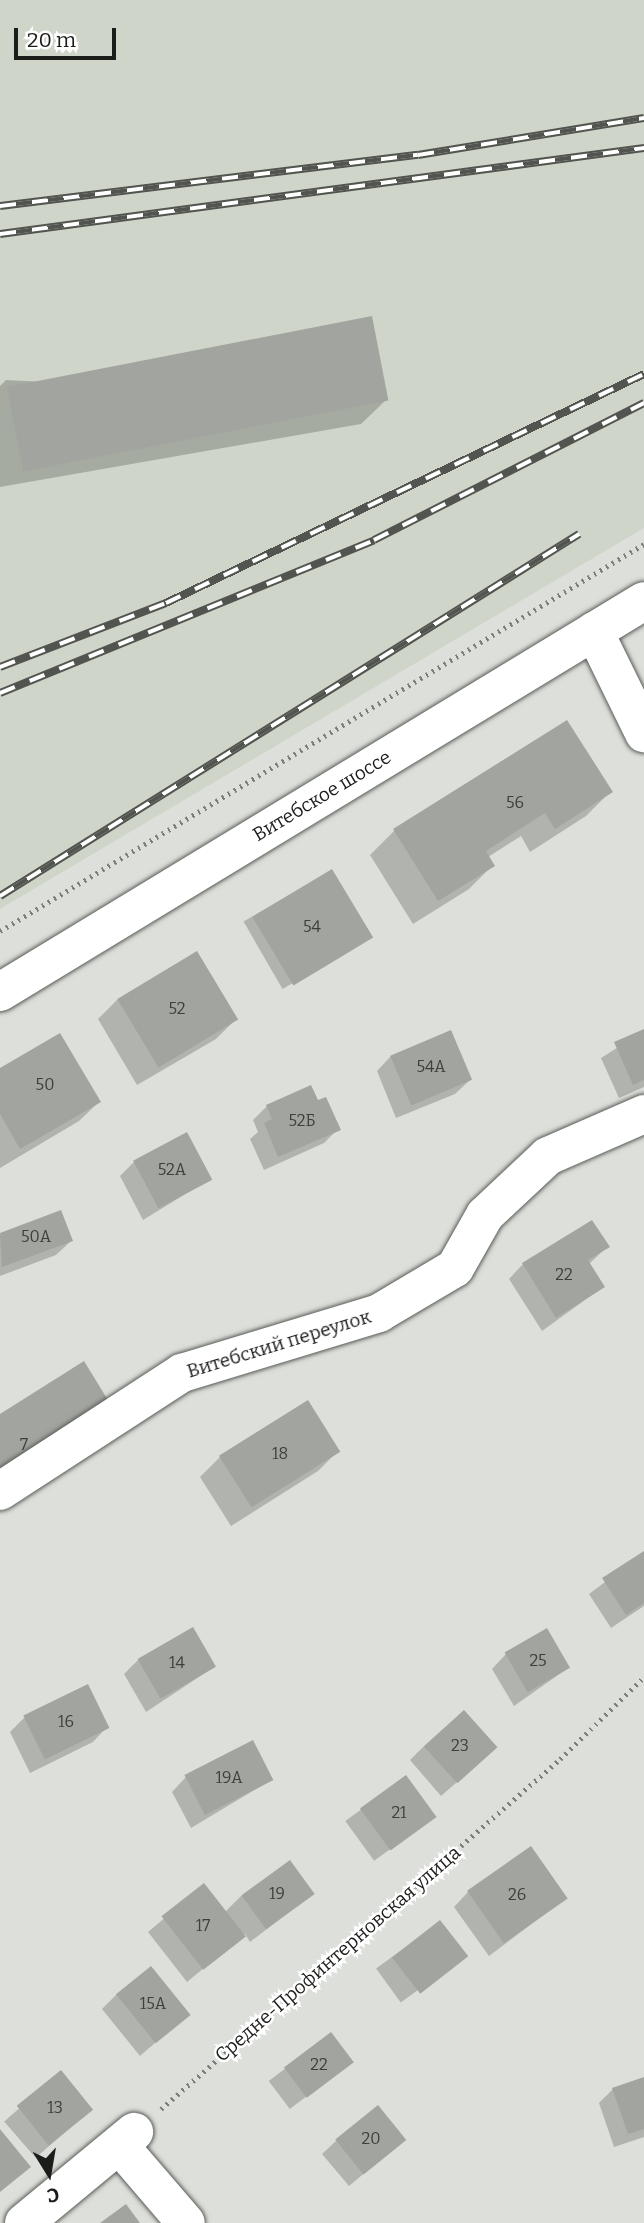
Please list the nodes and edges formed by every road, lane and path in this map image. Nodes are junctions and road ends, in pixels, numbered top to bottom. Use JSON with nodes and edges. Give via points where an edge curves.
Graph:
{"nodes":[{"id":1,"x":644,"y":544,"type":"edge"},
{"id":2,"x":644,"y":601,"type":"edge"},
{"id":3,"x":594,"y":631,"type":"junction"},
{"id":4,"x":644,"y":733,"type":"edge"},
{"id":5,"x":0,"y":931,"type":"edge"},
{"id":6,"x":0,"y":992,"type":"edge"},
{"id":7,"x":644,"y":1114,"type":"edge"},
{"id":8,"x":0,"y":1491,"type":"edge"},
{"id":9,"x":644,"y":1677,"type":"edge"},
{"id":10,"x":127,"y":2139,"type":"junction"},
{"id":11,"x":24,"y":2223,"type":"edge"},
{"id":12,"x":186,"y":2223,"type":"edge"}],
"edges":[{"from":1,"to":5,"type":"path"},
{"from":2,"to":3,"type":"street","name":"Витебское шоссе"},
{"from":3,"to":4,"type":"street"},
{"from":3,"to":6,"type":"street","name":"Витебское шоссе"},
{"from":7,"to":8,"type":"street","name":"Витебский переулок","via":[[548,1156],[485,1215],[455,1268],[379,1312],[182,1373]]},
{"from":9,"to":10,"type":"path","name":"Средне-Профинтерновская улица","via":[[560,1759]]},
{"from":10,"to":11,"type":"street"},
{"from":10,"to":12,"type":"street"}]}
